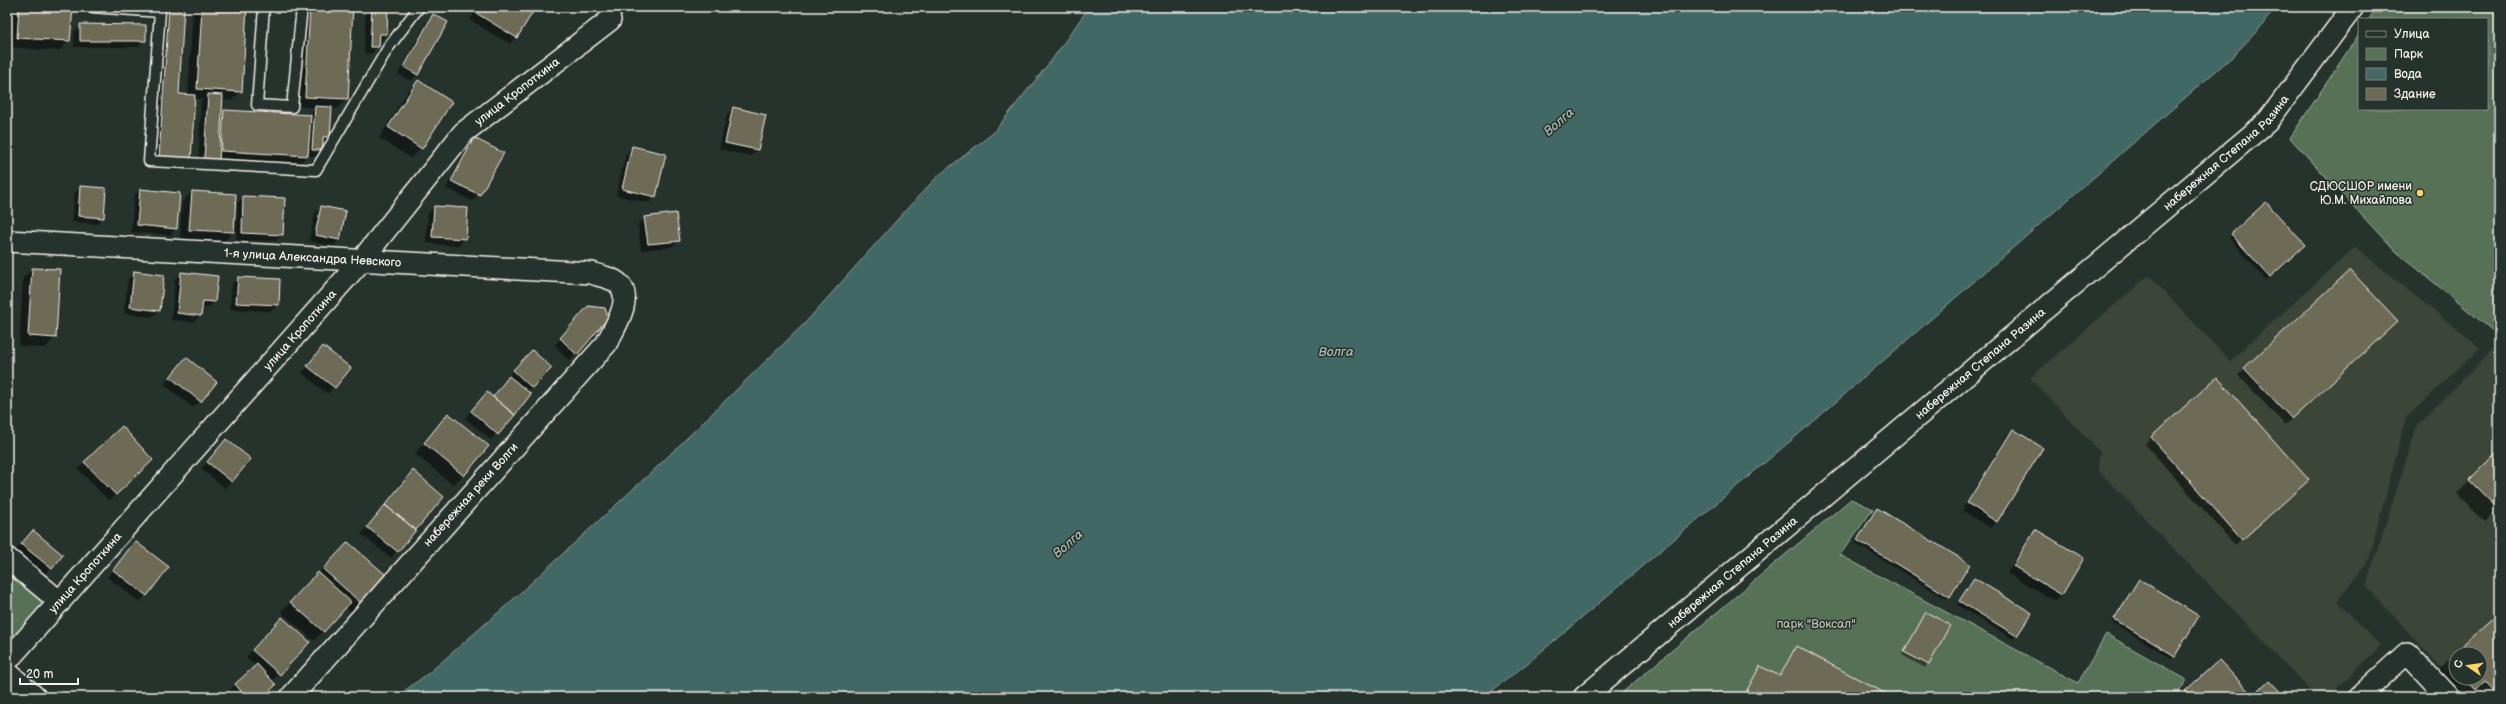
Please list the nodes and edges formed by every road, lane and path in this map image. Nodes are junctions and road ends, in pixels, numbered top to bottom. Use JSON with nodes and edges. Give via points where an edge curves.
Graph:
{"nodes":[{"id":1,"x":92,"y":7,"type":"edge"},
{"id":2,"x":264,"y":7,"type":"edge"},
{"id":3,"x":302,"y":7,"type":"edge"},
{"id":4,"x":419,"y":7,"type":"edge"},
{"id":5,"x":2353,"y":7,"type":"edge"},
{"id":6,"x":615,"y":14,"type":"edge"},
{"id":7,"x":7,"y":241,"type":"edge"},
{"id":8,"x":361,"y":261,"type":"junction"},
{"id":9,"x":617,"y":282,"type":"joint"},
{"id":10,"x":7,"y":558,"type":"edge"},
{"id":11,"x":60,"y":602,"type":"junction"},
{"id":12,"x":7,"y":661,"type":"edge"},
{"id":13,"x":7,"y":672,"type":"edge"},
{"id":14,"x":35,"y":697,"type":"edge"},
{"id":15,"x":291,"y":697,"type":"edge"},
{"id":16,"x":1584,"y":697,"type":"edge"},
{"id":17,"x":2359,"y":697,"type":"edge"},
{"id":18,"x":2448,"y":697,"type":"edge"}],
"edges":[{"from":1,"to":4,"type":"lane","via":[[160,12],[149,161],[316,170],[388,48]]},
{"from":2,"to":3,"type":"lane","via":[[257,105],[292,107]]},
{"from":5,"to":16,"type":"street","name":"набережная Степана Разина","via":[[2267,122]]},
{"from":6,"to":8,"type":"street","name":"улица Кропоткина","via":[[463,133]]},
{"from":7,"to":8,"type":"street","name":"1-я улица Александра Невского"},
{"from":8,"to":9,"type":"street","name":"1-я улица Александра Невского","via":[[592,273]]},
{"from":8,"to":11,"type":"street","name":"улица Кропоткина"},
{"from":9,"to":15,"type":"street","name":"набережная реки Волги","via":[[624,292],[624,303],[606,344]]},
{"from":10,"to":11,"type":"street"},
{"from":11,"to":12,"type":"street","name":"улица Кропоткина"},
{"from":13,"to":14,"type":"street"},
{"from":17,"to":18,"type":"street","via":[[2407,653]]}]}
